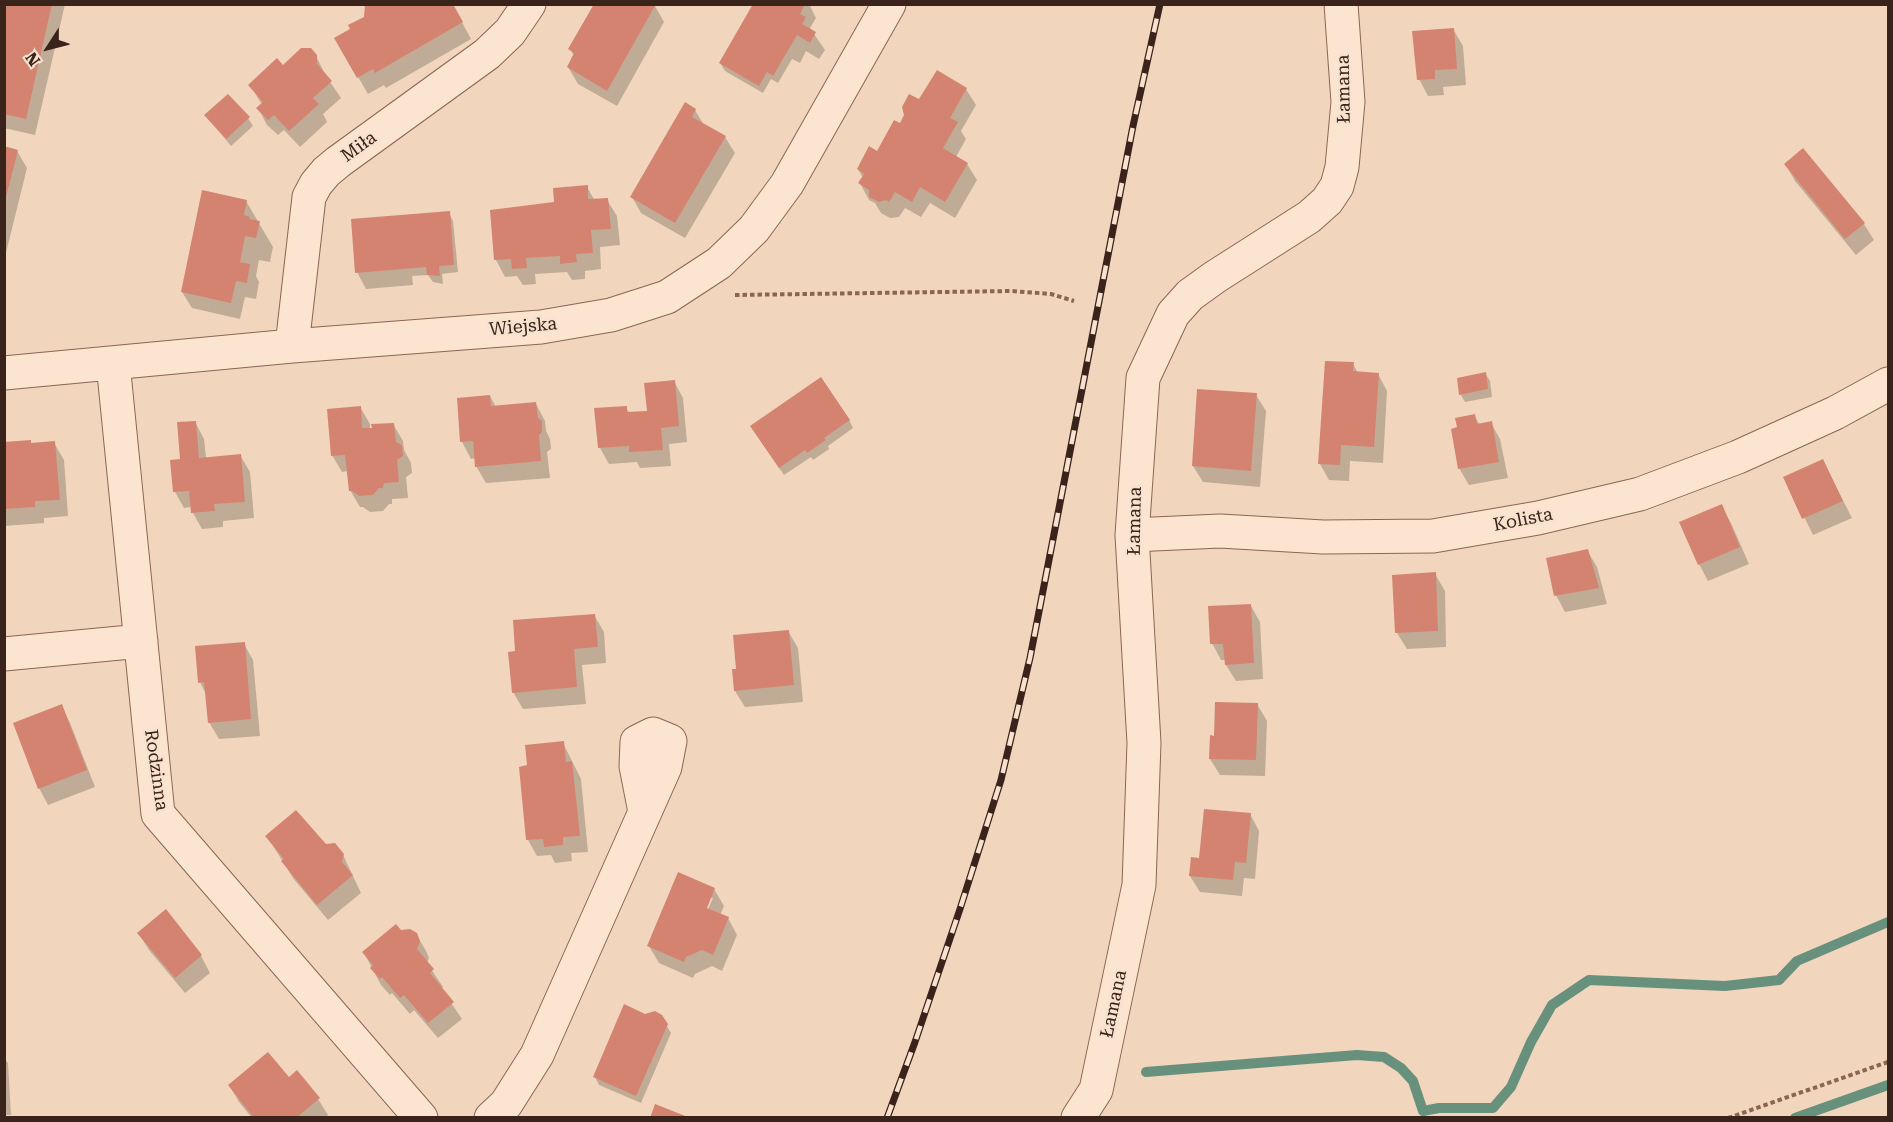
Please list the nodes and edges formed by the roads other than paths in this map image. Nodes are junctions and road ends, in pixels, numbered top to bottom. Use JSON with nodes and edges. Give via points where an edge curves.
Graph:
{"nodes":[{"id":1,"x":529,"y":4,"type":"edge"},
{"id":2,"x":889,"y":4,"type":"edge"},
{"id":3,"x":1341,"y":4,"type":"edge"},
{"id":4,"x":292,"y":346,"type":"junction"},
{"id":5,"x":112,"y":363,"type":"junction"},
{"id":6,"x":4,"y":373,"type":"edge"},
{"id":7,"x":1888,"y":384,"type":"edge"},
{"id":8,"x":1132,"y":534,"type":"junction"},
{"id":9,"x":141,"y":641,"type":"junction"},
{"id":10,"x":4,"y":654,"type":"edge"},
{"id":11,"x":645,"y":812,"type":"dead end"},
{"id":12,"x":421,"y":1118,"type":"edge"},
{"id":13,"x":491,"y":1118,"type":"edge"},
{"id":14,"x":1078,"y":1118,"type":"edge"}],
"edges":[{"from":1,"to":4,"type":"street","name":"Miła","via":[[510,32],[487,54],[338,162],[316,184],[309,197]]},
{"from":2,"to":4,"type":"street","name":"Wiejska","via":[[787,184],[739,246],[667,297],[578,322]]},
{"from":3,"to":8,"type":"street","name":"Łamana","via":[[1348,102],[1337,186],[1309,218],[1215,277],[1190,295],[1173,314],[1143,378]]},
{"from":4,"to":5,"type":"street","name":"Wiejska"},
{"from":5,"to":6,"type":"street","name":"Wiejska"},
{"from":5,"to":9,"type":"street","name":"Rodzinna"},
{"from":7,"to":8,"type":"street","name":"Kolista","via":[[1738,457],[1640,494],[1538,518],[1433,536],[1323,537],[1220,531]]},
{"from":8,"to":14,"type":"street","name":"Łamana","via":[[1144,743],[1139,885],[1096,1090]]},
{"from":9,"to":10,"type":"street"},
{"from":9,"to":12,"type":"street","name":"Rodzinna","via":[[159,814]]},
{"from":11,"to":13,"type":"street","via":[[537,1055],[506,1104]]}]}
